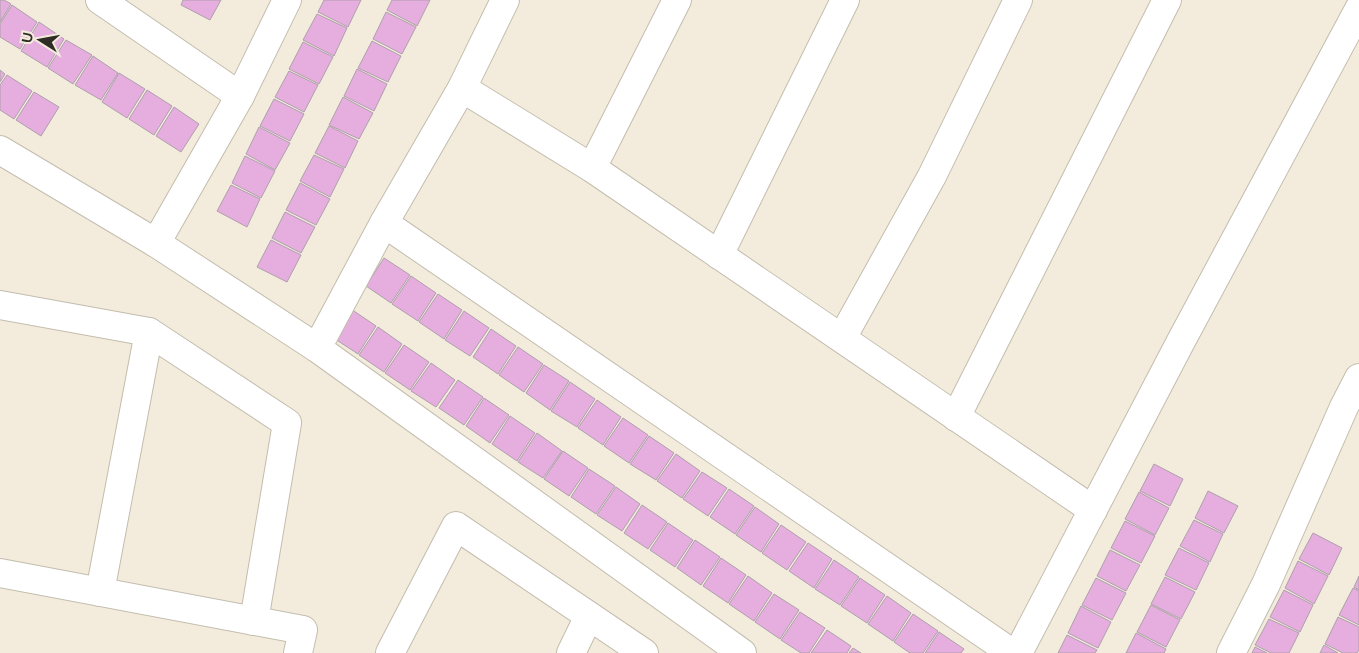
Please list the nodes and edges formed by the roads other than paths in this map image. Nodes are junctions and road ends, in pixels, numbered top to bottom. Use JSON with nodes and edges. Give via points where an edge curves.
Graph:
{"nodes":[{"id":1,"x":100,"y":0,"type":"edge"},
{"id":2,"x":287,"y":0,"type":"edge"},
{"id":3,"x":505,"y":0,"type":"edge"},
{"id":4,"x":677,"y":0,"type":"edge"},
{"id":5,"x":845,"y":0,"type":"edge"},
{"id":6,"x":1018,"y":0,"type":"edge"},
{"id":7,"x":1167,"y":0,"type":"edge"},
{"id":8,"x":1359,"y":10,"type":"edge"},
{"id":9,"x":462,"y":88,"type":"junction"},
{"id":10,"x":240,"y":96,"type":"junction"},
{"id":11,"x":0,"y":150,"type":"edge"},
{"id":12,"x":592,"y":168,"type":"junction"},
{"id":13,"x":384,"y":223,"type":"junction"},
{"id":14,"x":156,"y":243,"type":"junction"},
{"id":15,"x":719,"y":254,"type":"junction"},
{"id":16,"x":0,"y":305,"type":"edge"},
{"id":17,"x":149,"y":332,"type":"junction"},
{"id":18,"x":842,"y":338,"type":"junction"},
{"id":19,"x":317,"y":348,"type":"junction"},
{"id":20,"x":1359,"y":378,"type":"edge"},
{"id":21,"x":956,"y":417,"type":"junction"},
{"id":22,"x":1093,"y":510,"type":"junction"},
{"id":23,"x":0,"y":574,"type":"edge"},
{"id":24,"x":100,"y":592,"type":"junction"},
{"id":25,"x":589,"y":616,"type":"junction"},
{"id":26,"x":254,"y":621,"type":"junction"},
{"id":27,"x":298,"y":653,"type":"edge"},
{"id":28,"x":390,"y":653,"type":"edge"},
{"id":29,"x":571,"y":653,"type":"edge"},
{"id":30,"x":644,"y":653,"type":"edge"},
{"id":31,"x":742,"y":653,"type":"edge"},
{"id":32,"x":1012,"y":653,"type":"edge"},
{"id":33,"x":1018,"y":653,"type":"edge"},
{"id":34,"x":1231,"y":653,"type":"edge"}],
"edges":[{"from":1,"to":10,"type":"street"},
{"from":2,"to":10,"type":"street"},
{"from":3,"to":9,"type":"street"},
{"from":4,"to":12,"type":"street"},
{"from":5,"to":15,"type":"street"},
{"from":6,"to":18,"type":"street","via":[[932,176]]},
{"from":7,"to":21,"type":"street"},
{"from":8,"to":22,"type":"street"},
{"from":9,"to":12,"type":"street"},
{"from":9,"to":13,"type":"street"},
{"from":10,"to":14,"type":"street"},
{"from":11,"to":14,"type":"street"},
{"from":12,"to":15,"type":"street"},
{"from":13,"to":19,"type":"street"},
{"from":13,"to":32,"type":"street"},
{"from":14,"to":19,"type":"street"},
{"from":15,"to":18,"type":"street"},
{"from":16,"to":17,"type":"street"},
{"from":17,"to":24,"type":"street"},
{"from":17,"to":26,"type":"street","via":[[287,423]]},
{"from":18,"to":21,"type":"street"},
{"from":19,"to":31,"type":"street"},
{"from":20,"to":34,"type":"street","via":[[1266,584]]},
{"from":21,"to":22,"type":"street"},
{"from":22,"to":33,"type":"street"},
{"from":23,"to":24,"type":"street"},
{"from":24,"to":26,"type":"street"},
{"from":25,"to":28,"type":"street","via":[[456,526]]},
{"from":25,"to":29,"type":"street"},
{"from":25,"to":30,"type":"street"},
{"from":26,"to":27,"type":"street","via":[[303,630]]}]}
